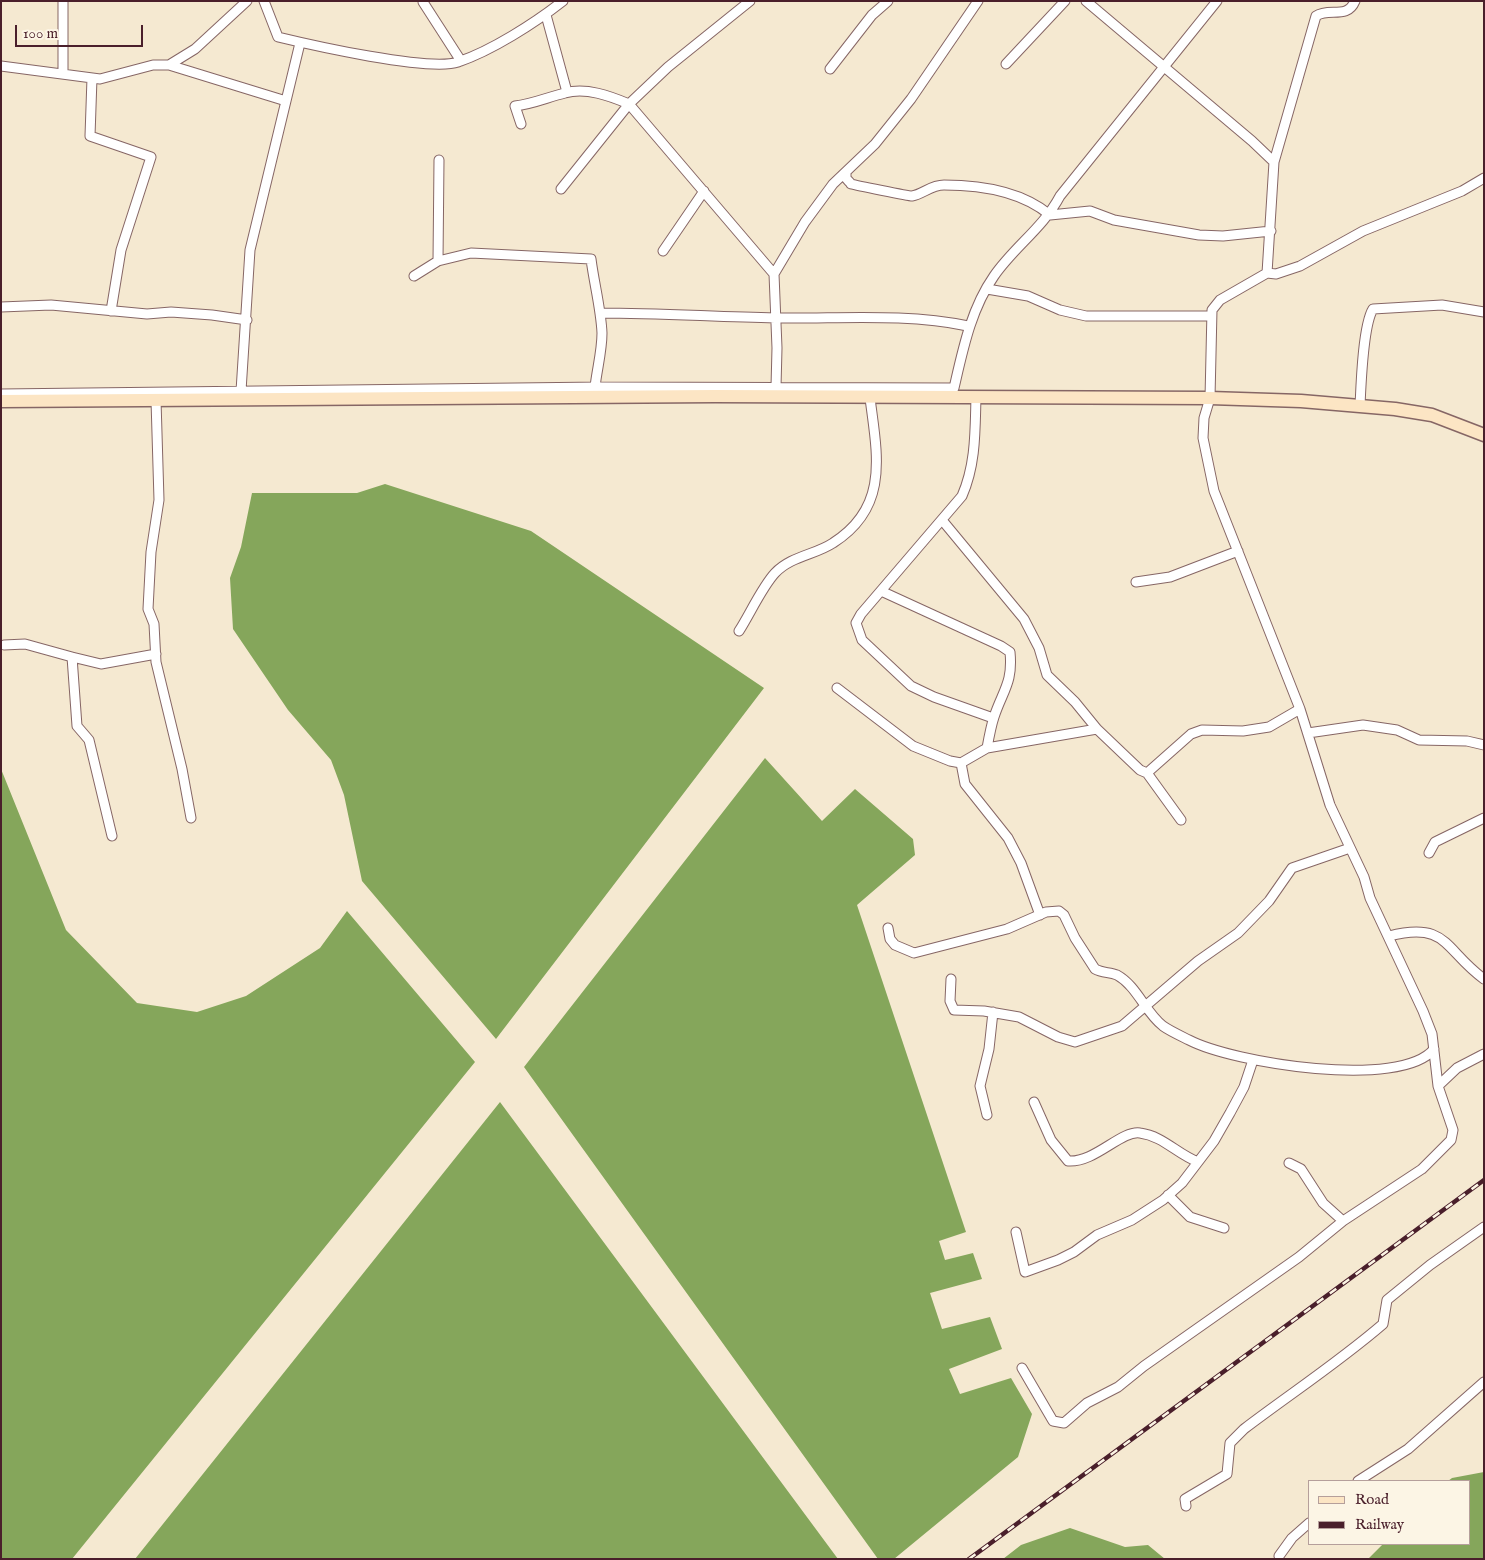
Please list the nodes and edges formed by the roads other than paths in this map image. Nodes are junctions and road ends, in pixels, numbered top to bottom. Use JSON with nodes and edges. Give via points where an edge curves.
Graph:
{"nodes":[{"id":1,"x":63,"y":1,"type":"edge"},
{"id":2,"x":247,"y":1,"type":"edge"},
{"id":3,"x":264,"y":1,"type":"edge"},
{"id":4,"x":750,"y":1,"type":"edge"},
{"id":5,"x":888,"y":1,"type":"edge"},
{"id":6,"x":978,"y":1,"type":"edge"},
{"id":7,"x":1065,"y":1,"type":"edge"},
{"id":8,"x":1086,"y":1,"type":"edge"},
{"id":9,"x":1217,"y":1,"type":"edge"},
{"id":10,"x":1355,"y":1,"type":"edge"},
{"id":11,"x":423,"y":2,"type":"edge"},
{"id":12,"x":559,"y":3,"type":"edge"},
{"id":13,"x":546,"y":15,"type":"junction"},
{"id":14,"x":300,"y":43,"type":"junction"},
{"id":15,"x":460,"y":61,"type":"junction"},
{"id":16,"x":1006,"y":64,"type":"dead end"},
{"id":17,"x":169,"y":65,"type":"junction"},
{"id":18,"x":1,"y":66,"type":"edge"},
{"id":19,"x":1164,"y":67,"type":"junction"},
{"id":20,"x":830,"y":69,"type":"dead end"},
{"id":21,"x":63,"y":74,"type":"junction"},
{"id":22,"x":92,"y":78,"type":"junction"},
{"id":23,"x":567,"y":92,"type":"junction"},
{"id":24,"x":286,"y":101,"type":"junction"},
{"id":25,"x":629,"y":104,"type":"junction"},
{"id":26,"x":521,"y":124,"type":"dead end"},
{"id":27,"x":439,"y":160,"type":"dead end"},
{"id":28,"x":1274,"y":162,"type":"junction"},
{"id":29,"x":846,"y":172,"type":"junction"},
{"id":30,"x":1484,"y":178,"type":"edge"},
{"id":31,"x":561,"y":189,"type":"dead end"},
{"id":32,"x":704,"y":192,"type":"junction"},
{"id":33,"x":1050,"y":215,"type":"junction"},
{"id":34,"x":1271,"y":231,"type":"junction"},
{"id":35,"x":663,"y":251,"type":"dead end"},
{"id":36,"x":438,"y":261,"type":"junction"},
{"id":37,"x":1267,"y":273,"type":"junction"},
{"id":38,"x":774,"y":274,"type":"junction"},
{"id":39,"x":414,"y":276,"type":"dead end"},
{"id":40,"x":988,"y":288,"type":"junction"},
{"id":41,"x":1,"y":307,"type":"edge"},
{"id":42,"x":111,"y":311,"type":"junction"},
{"id":43,"x":1484,"y":312,"type":"edge"},
{"id":44,"x":600,"y":313,"type":"junction"},
{"id":45,"x":1211,"y":316,"type":"junction"},
{"id":46,"x":776,"y":318,"type":"junction"},
{"id":47,"x":247,"y":320,"type":"junction"},
{"id":48,"x":968,"y":326,"type":"junction"},
{"id":49,"x":595,"y":387,"type":"junction"},
{"id":50,"x":776,"y":387,"type":"junction"},
{"id":51,"x":242,"y":391,"type":"junction"},
{"id":52,"x":1,"y":394,"type":"edge"},
{"id":53,"x":976,"y":397,"type":"junction"},
{"id":54,"x":870,"y":398,"type":"junction"},
{"id":55,"x":1210,"y":398,"type":"junction"},
{"id":56,"x":156,"y":400,"type":"junction"},
{"id":57,"x":1,"y":401,"type":"edge"},
{"id":58,"x":1360,"y":406,"type":"junction"},
{"id":59,"x":1483,"y":432,"type":"edge"},
{"id":60,"x":942,"y":520,"type":"junction"},
{"id":61,"x":1238,"y":551,"type":"junction"},
{"id":62,"x":1136,"y":582,"type":"dead end"},
{"id":63,"x":881,"y":591,"type":"junction"},
{"id":64,"x":739,"y":631,"type":"dead end"},
{"id":65,"x":4,"y":645,"type":"dead end"},
{"id":66,"x":156,"y":654,"type":"junction"},
{"id":67,"x":72,"y":657,"type":"junction"},
{"id":68,"x":837,"y":688,"type":"dead end"},
{"id":69,"x":1300,"y":709,"type":"junction"},
{"id":70,"x":993,"y":718,"type":"junction"},
{"id":71,"x":1097,"y":729,"type":"junction"},
{"id":72,"x":1308,"y":733,"type":"junction"},
{"id":73,"x":1484,"y":745,"type":"edge"},
{"id":74,"x":987,"y":748,"type":"junction"},
{"id":75,"x":961,"y":763,"type":"junction"},
{"id":76,"x":1147,"y":773,"type":"junction"},
{"id":77,"x":191,"y":818,"type":"dead end"},
{"id":78,"x":1484,"y":818,"type":"edge"},
{"id":79,"x":1181,"y":820,"type":"dead end"},
{"id":80,"x":112,"y":836,"type":"dead end"},
{"id":81,"x":1350,"y":848,"type":"junction"},
{"id":82,"x":1429,"y":853,"type":"dead end"},
{"id":83,"x":1040,"y":916,"type":"junction"},
{"id":84,"x":888,"y":928,"type":"dead end"},
{"id":85,"x":1389,"y":936,"type":"junction"},
{"id":86,"x":951,"y":979,"type":"dead end"},
{"id":87,"x":1484,"y":979,"type":"edge"},
{"id":88,"x":1146,"y":1006,"type":"junction"},
{"id":89,"x":993,"y":1012,"type":"junction"},
{"id":90,"x":1435,"y":1053,"type":"junction"},
{"id":91,"x":1484,"y":1054,"type":"edge"},
{"id":92,"x":1253,"y":1060,"type":"junction"},
{"id":93,"x":1457,"y":1068,"type":"junction"},
{"id":94,"x":1438,"y":1086,"type":"junction"},
{"id":95,"x":1034,"y":1102,"type":"dead end"},
{"id":96,"x":987,"y":1115,"type":"dead end"},
{"id":97,"x":1198,"y":1162,"type":"junction"},
{"id":98,"x":1289,"y":1163,"type":"dead end"},
{"id":99,"x":1168,"y":1195,"type":"junction"},
{"id":100,"x":1343,"y":1221,"type":"junction"},
{"id":101,"x":1484,"y":1227,"type":"edge"},
{"id":102,"x":1224,"y":1228,"type":"dead end"},
{"id":103,"x":1016,"y":1232,"type":"dead end"},
{"id":104,"x":1022,"y":1368,"type":"dead end"},
{"id":105,"x":1484,"y":1382,"type":"edge"},
{"id":106,"x":1360,"y":1480,"type":"edge"},
{"id":107,"x":1186,"y":1506,"type":"dead end"},
{"id":108,"x":1308,"y":1524,"type":"edge"},
{"id":109,"x":1279,"y":1556,"type":"dead end"}],
"edges":[{"from":1,"to":21,"type":"street"},
{"from":2,"to":17,"type":"street","via":[[195,49]]},
{"from":3,"to":14,"type":"street","via":[[278,37]]},
{"from":4,"to":25,"type":"street","via":[[668,67]]},
{"from":5,"to":20,"type":"street","via":[[872,15]]},
{"from":6,"to":29,"type":"street","via":[[920,88],[875,144]]},
{"from":7,"to":16,"type":"street"},
{"from":8,"to":19,"type":"street"},
{"from":9,"to":19,"type":"street"},
{"from":10,"to":28,"type":"street","via":[[1350,10],[1316,16]]},
{"from":11,"to":15,"type":"street"},
{"from":12,"to":13,"type":"street"},
{"from":13,"to":15,"type":"street"},
{"from":13,"to":23,"type":"street"},
{"from":14,"to":15,"type":"street","via":[[433,66]]},
{"from":14,"to":24,"type":"street"},
{"from":17,"to":22,"type":"street","via":[[153,65],[100,79]]},
{"from":17,"to":24,"type":"street"},
{"from":18,"to":21,"type":"street"},
{"from":19,"to":28,"type":"street"},
{"from":19,"to":33,"type":"street","via":[[1060,196]]},
{"from":21,"to":22,"type":"street"},
{"from":22,"to":42,"type":"street","via":[[90,136],[151,157],[121,250]]},
{"from":23,"to":25,"type":"street","via":[[602,93]]},
{"from":23,"to":26,"type":"street","via":[[530,105],[515,106]]},
{"from":24,"to":47,"type":"street","via":[[250,250]]},
{"from":25,"to":31,"type":"street"},
{"from":25,"to":32,"type":"street"},
{"from":27,"to":36,"type":"street"},
{"from":28,"to":34,"type":"street"},
{"from":29,"to":33,"type":"street","via":[[851,184],[912,196],[930,187],[944,185],[995,189],[1040,207]]},
{"from":29,"to":38,"type":"street","via":[[833,184],[806,222]]},
{"from":30,"to":37,"type":"street","via":[[1462,191],[1363,231],[1300,266],[1276,274]]},
{"from":32,"to":35,"type":"street"},
{"from":32,"to":38,"type":"street"},
{"from":33,"to":34,"type":"street","via":[[1090,211],[1123,222],[1199,235]]},
{"from":33,"to":40,"type":"street","via":[[994,276]]},
{"from":34,"to":37,"type":"street"},
{"from":36,"to":39,"type":"street"},
{"from":36,"to":44,"type":"street","via":[[471,253],[591,259]]},
{"from":37,"to":45,"type":"street","via":[[1220,300]]},
{"from":38,"to":46,"type":"street"},
{"from":40,"to":45,"type":"street","via":[[1028,296],[1060,310],[1086,316]]},
{"from":40,"to":48,"type":"street"},
{"from":41,"to":42,"type":"street","via":[[51,305]]},
{"from":42,"to":47,"type":"street","via":[[171,312]]},
{"from":43,"to":58,"type":"street","via":[[1442,305],[1373,309]]},
{"from":44,"to":46,"type":"street"},
{"from":44,"to":49,"type":"street","via":[[602,335]]},
{"from":45,"to":55,"type":"street"},
{"from":46,"to":48,"type":"street","via":[[885,317],[938,320]]},
{"from":46,"to":50,"type":"street"},
{"from":47,"to":51,"type":"street"},
{"from":48,"to":50,"type":"street","via":[[954,388]]},
{"from":49,"to":50,"type":"street"},
{"from":49,"to":51,"type":"street"},
{"from":51,"to":52,"type":"street"},
{"from":53,"to":54,"type":"main road"},
{"from":53,"to":55,"type":"main road"},
{"from":53,"to":60,"type":"street","via":[[970,476],[962,496]]},
{"from":54,"to":56,"type":"main road"},
{"from":54,"to":64,"type":"street","via":[[878,452],[876,487],[866,510],[833,543],[789,562],[775,573]]},
{"from":55,"to":58,"type":"main road"},
{"from":55,"to":61,"type":"street","via":[[1204,418],[1205,455],[1214,491]]},
{"from":56,"to":57,"type":"main road"},
{"from":56,"to":66,"type":"street","via":[[159,500],[151,552],[148,609],[154,624]]},
{"from":58,"to":59,"type":"main road","via":[[1432,415]]},
{"from":60,"to":63,"type":"street"},
{"from":60,"to":71,"type":"street","via":[[1024,619],[1039,648],[1047,675]]},
{"from":61,"to":62,"type":"street","via":[[1170,577]]},
{"from":61,"to":69,"type":"street"},
{"from":63,"to":70,"type":"street","via":[[1010,652],[1012,670],[1009,683]]},
{"from":63,"to":70,"type":"street","via":[[856,623],[862,640],[911,686],[934,698]]},
{"from":65,"to":67,"type":"street","via":[[25,644]]},
{"from":66,"to":67,"type":"street","via":[[100,664]]},
{"from":66,"to":77,"type":"street"},
{"from":67,"to":80,"type":"street","via":[[77,726],[89,740]]},
{"from":68,"to":75,"type":"street","via":[[913,746]]},
{"from":69,"to":72,"type":"street"},
{"from":69,"to":76,"type":"street","via":[[1269,727],[1243,731],[1202,730],[1191,734]]},
{"from":70,"to":74,"type":"street"},
{"from":71,"to":74,"type":"street"},
{"from":71,"to":76,"type":"street"},
{"from":72,"to":73,"type":"street","via":[[1363,725],[1396,730],[1419,740],[1467,741]]},
{"from":72,"to":81,"type":"street","via":[[1330,805]]},
{"from":74,"to":75,"type":"street"},
{"from":75,"to":83,"type":"street","via":[[965,784],[1012,846]]},
{"from":76,"to":79,"type":"street"},
{"from":78,"to":82,"type":"street","via":[[1435,842]]},
{"from":81,"to":85,"type":"street"},
{"from":81,"to":88,"type":"street","via":[[1292,868],[1269,901],[1238,933],[1198,961]]},
{"from":83,"to":84,"type":"street","via":[[1007,929],[914,953],[895,945]]},
{"from":83,"to":88,"type":"street","via":[[1059,911],[1064,915],[1095,969],[1116,974]]},
{"from":85,"to":87,"type":"street","via":[[1421,931],[1434,934]]},
{"from":85,"to":90,"type":"street","via":[[1423,1011]]},
{"from":86,"to":89,"type":"street","via":[[950,1001],[954,1010]]},
{"from":88,"to":89,"type":"street","via":[[1122,1026],[1075,1042],[1019,1017]]},
{"from":88,"to":92,"type":"street","via":[[1163,1026],[1191,1041]]},
{"from":89,"to":96,"type":"street","via":[[980,1086]]},
{"from":90,"to":92,"type":"street","via":[[1400,1066],[1368,1070],[1304,1067]]},
{"from":90,"to":93,"type":"street","via":[[1449,1066]]},
{"from":90,"to":94,"type":"street"},
{"from":91,"to":93,"type":"street"},
{"from":92,"to":97,"type":"street","via":[[1230,1113]]},
{"from":93,"to":94,"type":"street"},
{"from":94,"to":100,"type":"street","via":[[1453,1130],[1450,1140],[1422,1169]]},
{"from":95,"to":97,"type":"street","via":[[1051,1140],[1068,1161],[1080,1161],[1139,1133],[1166,1142]]},
{"from":97,"to":99,"type":"street"},
{"from":98,"to":100,"type":"street","via":[[1301,1169],[1323,1203]]},
{"from":99,"to":102,"type":"street","via":[[1190,1217]]},
{"from":99,"to":103,"type":"street","via":[[1132,1220],[1097,1235],[1074,1252],[1025,1272]]},
{"from":100,"to":104,"type":"street","via":[[1211,1321],[1118,1387],[1087,1403],[1064,1423],[1053,1421]]},
{"from":101,"to":107,"type":"street","via":[[1392,1295],[1387,1300],[1383,1324],[1340,1360],[1244,1429],[1230,1443],[1227,1474],[1185,1499]]},
{"from":105,"to":106,"type":"street","via":[[1408,1449]]},
{"from":108,"to":109,"type":"street"}]}
